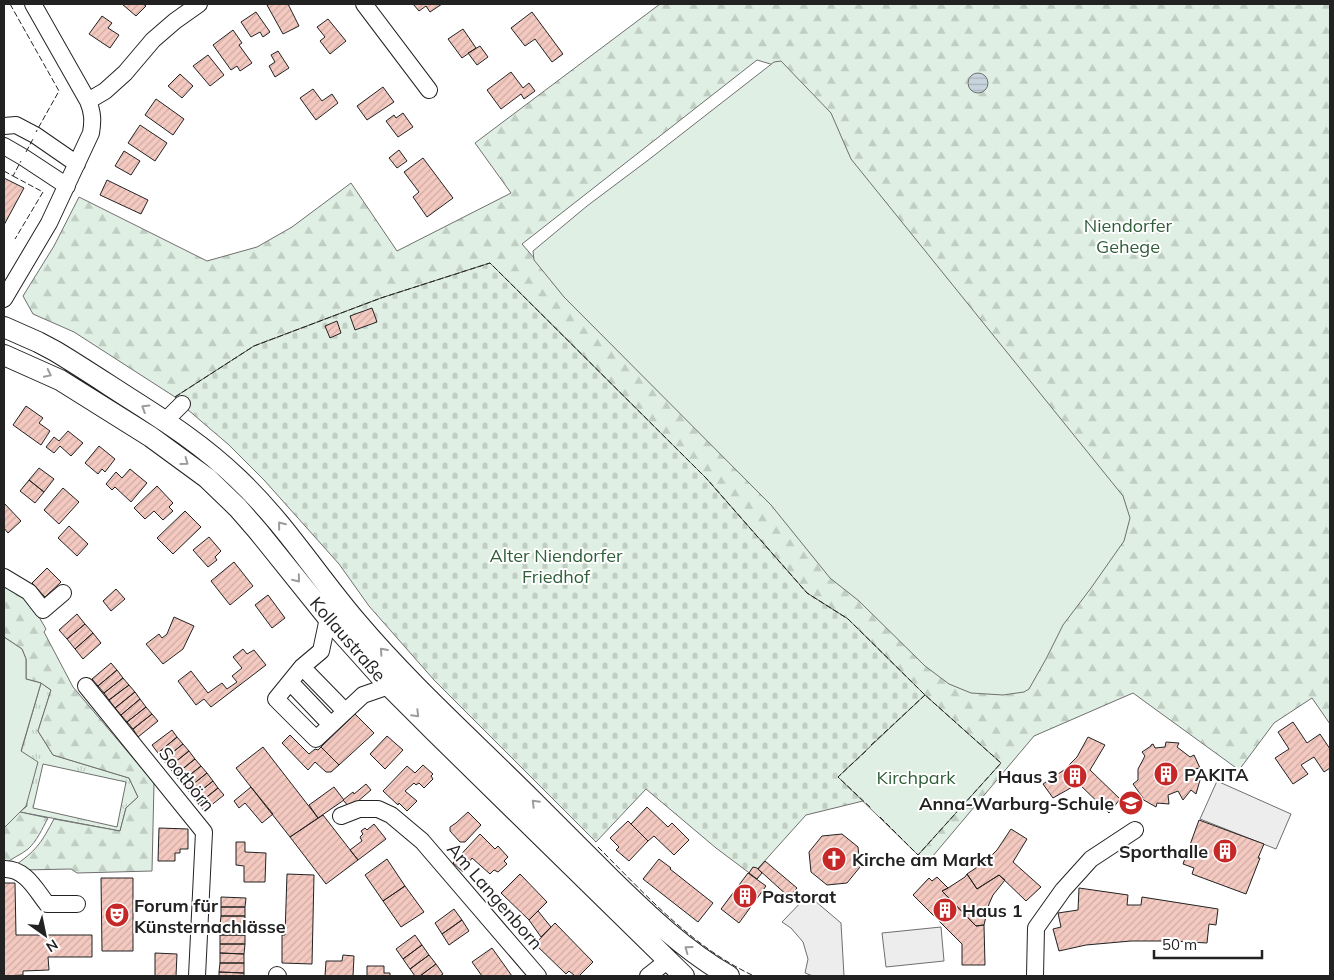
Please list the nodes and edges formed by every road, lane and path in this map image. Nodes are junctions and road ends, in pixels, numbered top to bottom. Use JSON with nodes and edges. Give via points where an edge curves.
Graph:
{"nodes":[{"id":1,"x":33,"y":4,"type":"edge"},
{"id":2,"x":199,"y":4,"type":"edge"},
{"id":3,"x":364,"y":4,"type":"edge"},
{"id":4,"x":429,"y":90,"type":"dead end"},
{"id":5,"x":88,"y":102,"type":"junction"},
{"id":6,"x":4,"y":126,"type":"edge"},
{"id":7,"x":4,"y":146,"type":"edge"},
{"id":8,"x":77,"y":164,"type":"junction"},
{"id":9,"x":67,"y":186,"type":"junction"},
{"id":10,"x":4,"y":299,"type":"edge"},
{"id":11,"x":4,"y":327,"type":"edge"},
{"id":12,"x":4,"y":355,"type":"edge"},
{"id":13,"x":182,"y":404,"type":"dead end"},
{"id":14,"x":165,"y":421,"type":"junction"},
{"id":15,"x":4,"y":577,"type":"edge"},
{"id":16,"x":62,"y":593,"type":"dead end"},
{"id":17,"x":328,"y":618,"type":"junction"},
{"id":18,"x":302,"y":667,"type":"junction"},
{"id":19,"x":290,"y":682,"type":"junction"},
{"id":20,"x":86,"y":686,"type":"dead end"},
{"id":21,"x":389,"y":686,"type":"junction"},
{"id":22,"x":345,"y":712,"type":"junction"},
{"id":23,"x":331,"y":725,"type":"junction"},
{"id":24,"x":341,"y":816,"type":"dead end"},
{"id":25,"x":1135,"y":830,"type":"dead end"},
{"id":26,"x":4,"y":869,"type":"edge"},
{"id":27,"x":77,"y":904,"type":"dead end"},
{"id":28,"x":667,"y":961,"type":"junction"},
{"id":29,"x":197,"y":976,"type":"edge"},
{"id":30,"x":538,"y":976,"type":"edge"},
{"id":31,"x":648,"y":976,"type":"edge"},
{"id":32,"x":684,"y":976,"type":"edge"},
{"id":33,"x":729,"y":976,"type":"edge"},
{"id":34,"x":1035,"y":976,"type":"edge"}],
"edges":[{"from":1,"to":5,"type":"street"},
{"from":2,"to":5,"type":"street","via":[[153,40],[106,91]]},
{"from":3,"to":4,"type":"street"},
{"from":5,"to":8,"type":"street","via":[[93,121],[91,133]]},
{"from":6,"to":8,"type":"street","via":[[16,125]]},
{"from":7,"to":9,"type":"street"},
{"from":8,"to":9,"type":"street"},
{"from":9,"to":10,"type":"street"},
{"from":14,"to":11,"type":"main road","name":"Kollaustraße","one_way":true,"via":[[55,351]]},
{"from":12,"to":17,"type":"main road","name":"Kollaustraße","one_way":true,"via":[[60,380],[136,427],[207,478],[258,531]]},
{"from":13,"to":14,"type":"street"},
{"from":33,"to":14,"type":"main road","name":"Kollaustraße","one_way":true,"via":[[705,962],[645,913],[392,661],[253,494],[221,463]]},
{"from":15,"to":16,"type":"street","via":[[29,592],[43,610]]},
{"from":17,"to":18,"type":"street","via":[[321,651]]},
{"from":17,"to":21,"type":"main road","name":"Kollaustraße"},
{"from":18,"to":19,"type":"street"},
{"from":18,"to":22,"type":"street"},
{"from":19,"to":23,"type":"street"},
{"from":19,"to":23,"type":"street","via":[[276,700],[316,739]]},
{"from":20,"to":29,"type":"street","name":"Sootbörn","via":[[204,832]]},
{"from":21,"to":22,"type":"street","via":[[362,695]]},
{"from":21,"to":28,"type":"main road","name":"Kollaustraße","one_way":true},
{"from":22,"to":23,"type":"street"},
{"from":24,"to":30,"type":"street","name":"Am Langenborn","via":[[359,809],[378,809],[391,815],[422,841]]},
{"from":25,"to":34,"type":"street","via":[[1091,859],[1062,890],[1036,928]]},
{"from":26,"to":27,"type":"street","via":[[26,877],[47,904]]},
{"from":28,"to":31,"type":"street"},
{"from":28,"to":32,"type":"main road","name":"Kollaustraße"}]}
